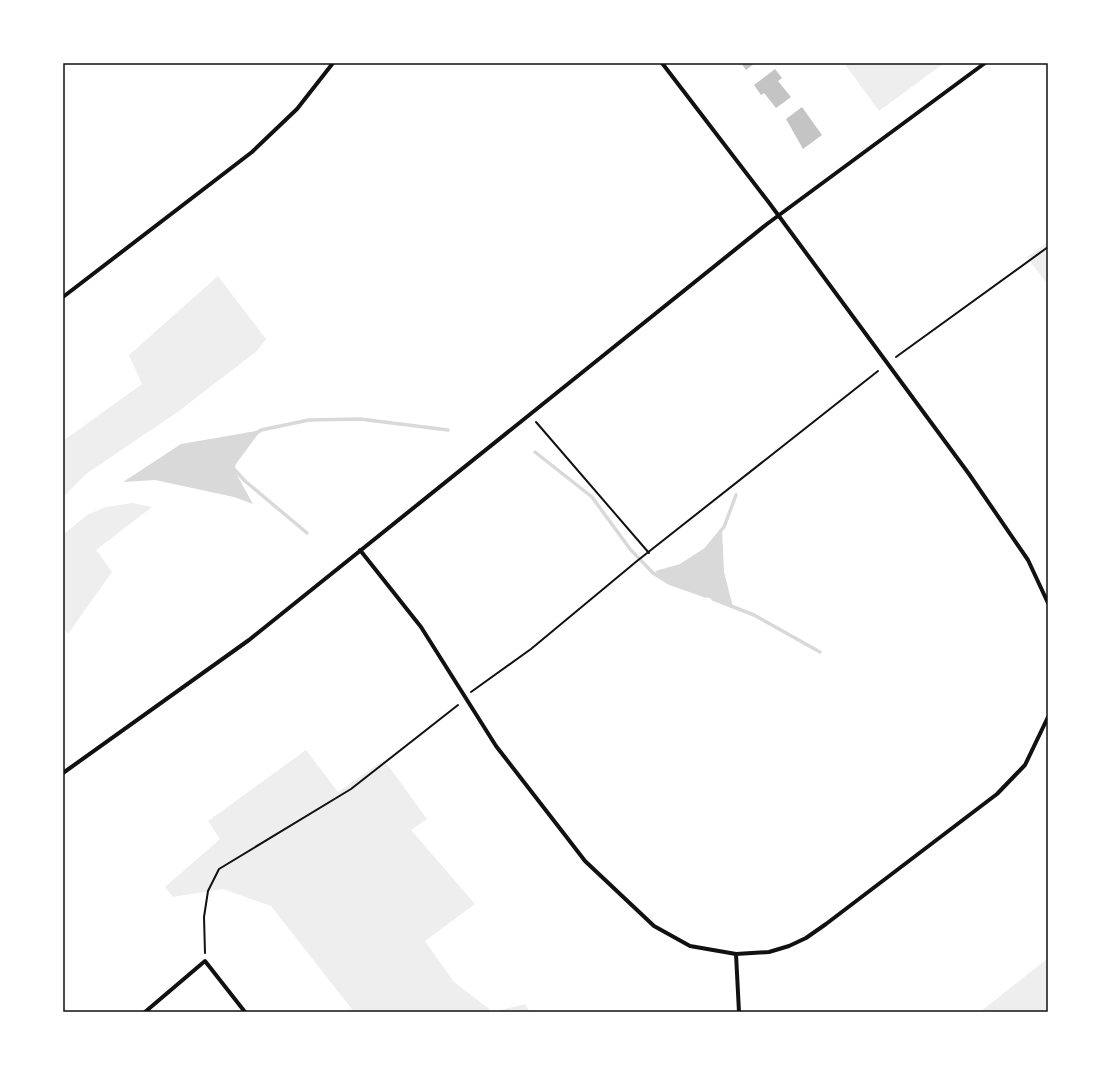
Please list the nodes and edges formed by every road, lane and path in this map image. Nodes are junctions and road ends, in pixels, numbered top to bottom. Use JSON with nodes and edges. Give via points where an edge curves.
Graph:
{"nodes":[{"id":1,"x":333,"y":63,"type":"edge"},
{"id":2,"x":662,"y":63,"type":"edge"},
{"id":3,"x":985,"y":63,"type":"edge"},
{"id":4,"x":778,"y":215,"type":"junction"},
{"id":5,"x":1048,"y":247,"type":"edge"},
{"id":6,"x":63,"y":297,"type":"edge"},
{"id":7,"x":896,"y":357,"type":"dead end"},
{"id":8,"x":878,"y":371,"type":"dead end"},
{"id":9,"x":536,"y":422,"type":"dead end"},
{"id":10,"x":360,"y":550,"type":"junction"},
{"id":11,"x":649,"y":553,"type":"junction"},
{"id":12,"x":1048,"y":603,"type":"edge"},
{"id":13,"x":465,"y":696,"type":"junction"},
{"id":14,"x":458,"y":705,"type":"dead end"},
{"id":15,"x":1048,"y":717,"type":"edge"},
{"id":16,"x":63,"y":773,"type":"edge"},
{"id":17,"x":736,"y":954,"type":"junction"},
{"id":18,"x":205,"y":960,"type":"junction"},
{"id":19,"x":144,"y":1012,"type":"edge"},
{"id":20,"x":245,"y":1012,"type":"edge"},
{"id":21,"x":739,"y":1012,"type":"edge"}],
"edges":[{"from":1,"to":6,"type":"street","via":[[297,109],[252,152]]},
{"from":2,"to":4,"type":"street"},
{"from":3,"to":4,"type":"street"},
{"from":4,"to":10,"type":"street"},
{"from":4,"to":12,"type":"street","via":[[1003,522],[1037,577]]},
{"from":5,"to":7,"type":"path"},
{"from":8,"to":11,"type":"path"},
{"from":9,"to":11,"type":"path"},
{"from":10,"to":13,"type":"street","via":[[421,627]]},
{"from":10,"to":16,"type":"street","via":[[249,640]]},
{"from":11,"to":13,"type":"path","via":[[531,649]]},
{"from":13,"to":17,"type":"street","via":[[496,746],[585,861],[606,882],[654,926],[675,938],[705,950]]},
{"from":14,"to":18,"type":"path","via":[[351,789],[219,869],[208,890],[204,917]]},
{"from":15,"to":17,"type":"street","via":[[1025,765],[997,794],[972,814],[806,938],[769,952]]},
{"from":17,"to":21,"type":"street"},
{"from":18,"to":19,"type":"street"},
{"from":18,"to":20,"type":"street"}]}
